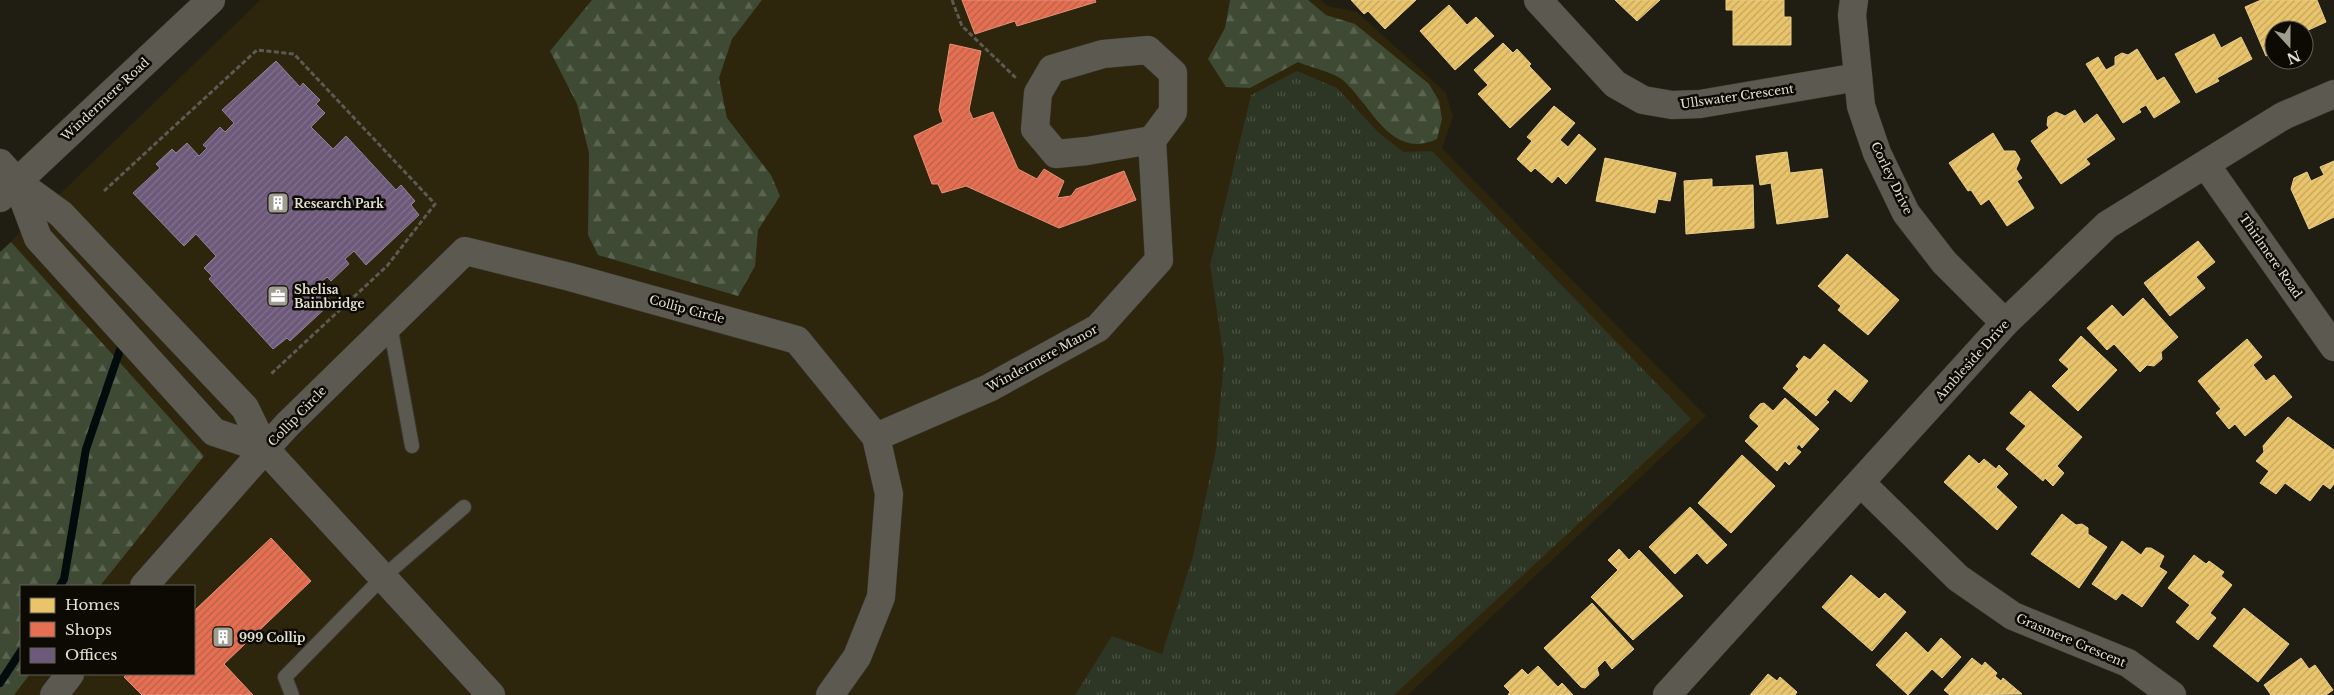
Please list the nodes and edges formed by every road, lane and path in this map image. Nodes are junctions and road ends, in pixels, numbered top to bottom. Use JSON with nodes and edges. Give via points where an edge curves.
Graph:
{"nodes":[{"id":1,"x":211,"y":0,"type":"edge"},
{"id":2,"x":952,"y":0,"type":"edge"},
{"id":3,"x":1538,"y":0,"type":"edge"},
{"id":4,"x":1854,"y":0,"type":"edge"},
{"id":5,"x":1858,"y":77,"type":"junction"},
{"id":6,"x":1017,"y":79,"type":"dead end"},
{"id":7,"x":2334,"y":94,"type":"edge"},
{"id":8,"x":1152,"y":140,"type":"junction"},
{"id":9,"x":2206,"y":165,"type":"junction"},
{"id":10,"x":6,"y":181,"type":"edge"},
{"id":11,"x":104,"y":191,"type":"dead end"},
{"id":12,"x":2005,"y":322,"type":"junction"},
{"id":13,"x":390,"y":324,"type":"junction"},
{"id":14,"x":2334,"y":347,"type":"edge"},
{"id":15,"x":271,"y":374,"type":"dead end"},
{"id":16,"x":876,"y":437,"type":"junction"},
{"id":17,"x":412,"y":446,"type":"dead end"},
{"id":18,"x":265,"y":449,"type":"junction"},
{"id":19,"x":1861,"y":483,"type":"junction"},
{"id":20,"x":464,"y":506,"type":"dead end"},
{"id":21,"x":383,"y":577,"type":"junction"},
{"id":22,"x":145,"y":585,"type":"edge"},
{"id":23,"x":69,"y":675,"type":"edge"},
{"id":24,"x":54,"y":695,"type":"edge"},
{"id":25,"x":292,"y":695,"type":"edge"},
{"id":26,"x":491,"y":695,"type":"edge"},
{"id":27,"x":830,"y":695,"type":"edge"},
{"id":28,"x":1667,"y":695,"type":"edge"},
{"id":29,"x":2172,"y":695,"type":"edge"}],
"edges":[{"from":1,"to":10,"type":"street","name":"Windermere Road"},
{"from":2,"to":6,"type":"path","via":[[962,26]]},
{"from":3,"to":5,"type":"street","name":"Ullswater Crescent","via":[[1615,84],[1643,100],[1672,105],[1700,104]]},
{"from":4,"to":5,"type":"street","name":"Corley Drive","via":[[1852,14]]},
{"from":5,"to":12,"type":"street","name":"Corley Drive","via":[[1861,106],[1877,152],[1906,213],[1944,262]]},
{"from":7,"to":9,"type":"street","name":"Ambleside Drive","via":[[2283,116]]},
{"from":8,"to":8,"type":"street","via":[[1173,112],[1173,73],[1148,50],[1103,54],[1052,70],[1038,93],[1035,128],[1056,154]]},
{"from":8,"to":16,"type":"street","name":"Windermere Manor","via":[[1159,260],[1098,328],[988,388]]},
{"from":9,"to":12,"type":"street","name":"Ambleside Drive","via":[[2107,225]]},
{"from":9,"to":14,"type":"street","name":"Thirlmere Road"},
{"from":10,"to":18,"type":"street","name":"Collip Circle","via":[[61,214],[245,408]]},
{"from":10,"to":18,"type":"street","name":"Collip Circle","via":[[38,238],[214,432]]},
{"from":11,"to":15,"type":"path","via":[[257,50],[294,54],[435,204],[387,266]]},
{"from":12,"to":19,"type":"street","name":"Ambleside Drive"},
{"from":13,"to":16,"type":"street","name":"Collip Circle","via":[[465,251],[797,340]]},
{"from":13,"to":17,"type":"lane"},
{"from":13,"to":18,"type":"street","name":"Collip Circle"},
{"from":16,"to":27,"type":"street","name":"Collip Circle","via":[[889,494],[881,596],[857,657]]},
{"from":18,"to":21,"type":"street","name":"Collip Circle"},
{"from":18,"to":22,"type":"street","name":"Collip Circle"},
{"from":19,"to":28,"type":"street","name":"Ambleside Drive"},
{"from":19,"to":29,"type":"street","name":"Grasmere Crescent","via":[[1958,578],[2013,616],[2128,663]]},
{"from":20,"to":21,"type":"lane"},
{"from":21,"to":25,"type":"lane","via":[[285,677]]},
{"from":21,"to":26,"type":"street","name":"Collip Circle"},
{"from":23,"to":24,"type":"street"}]}
